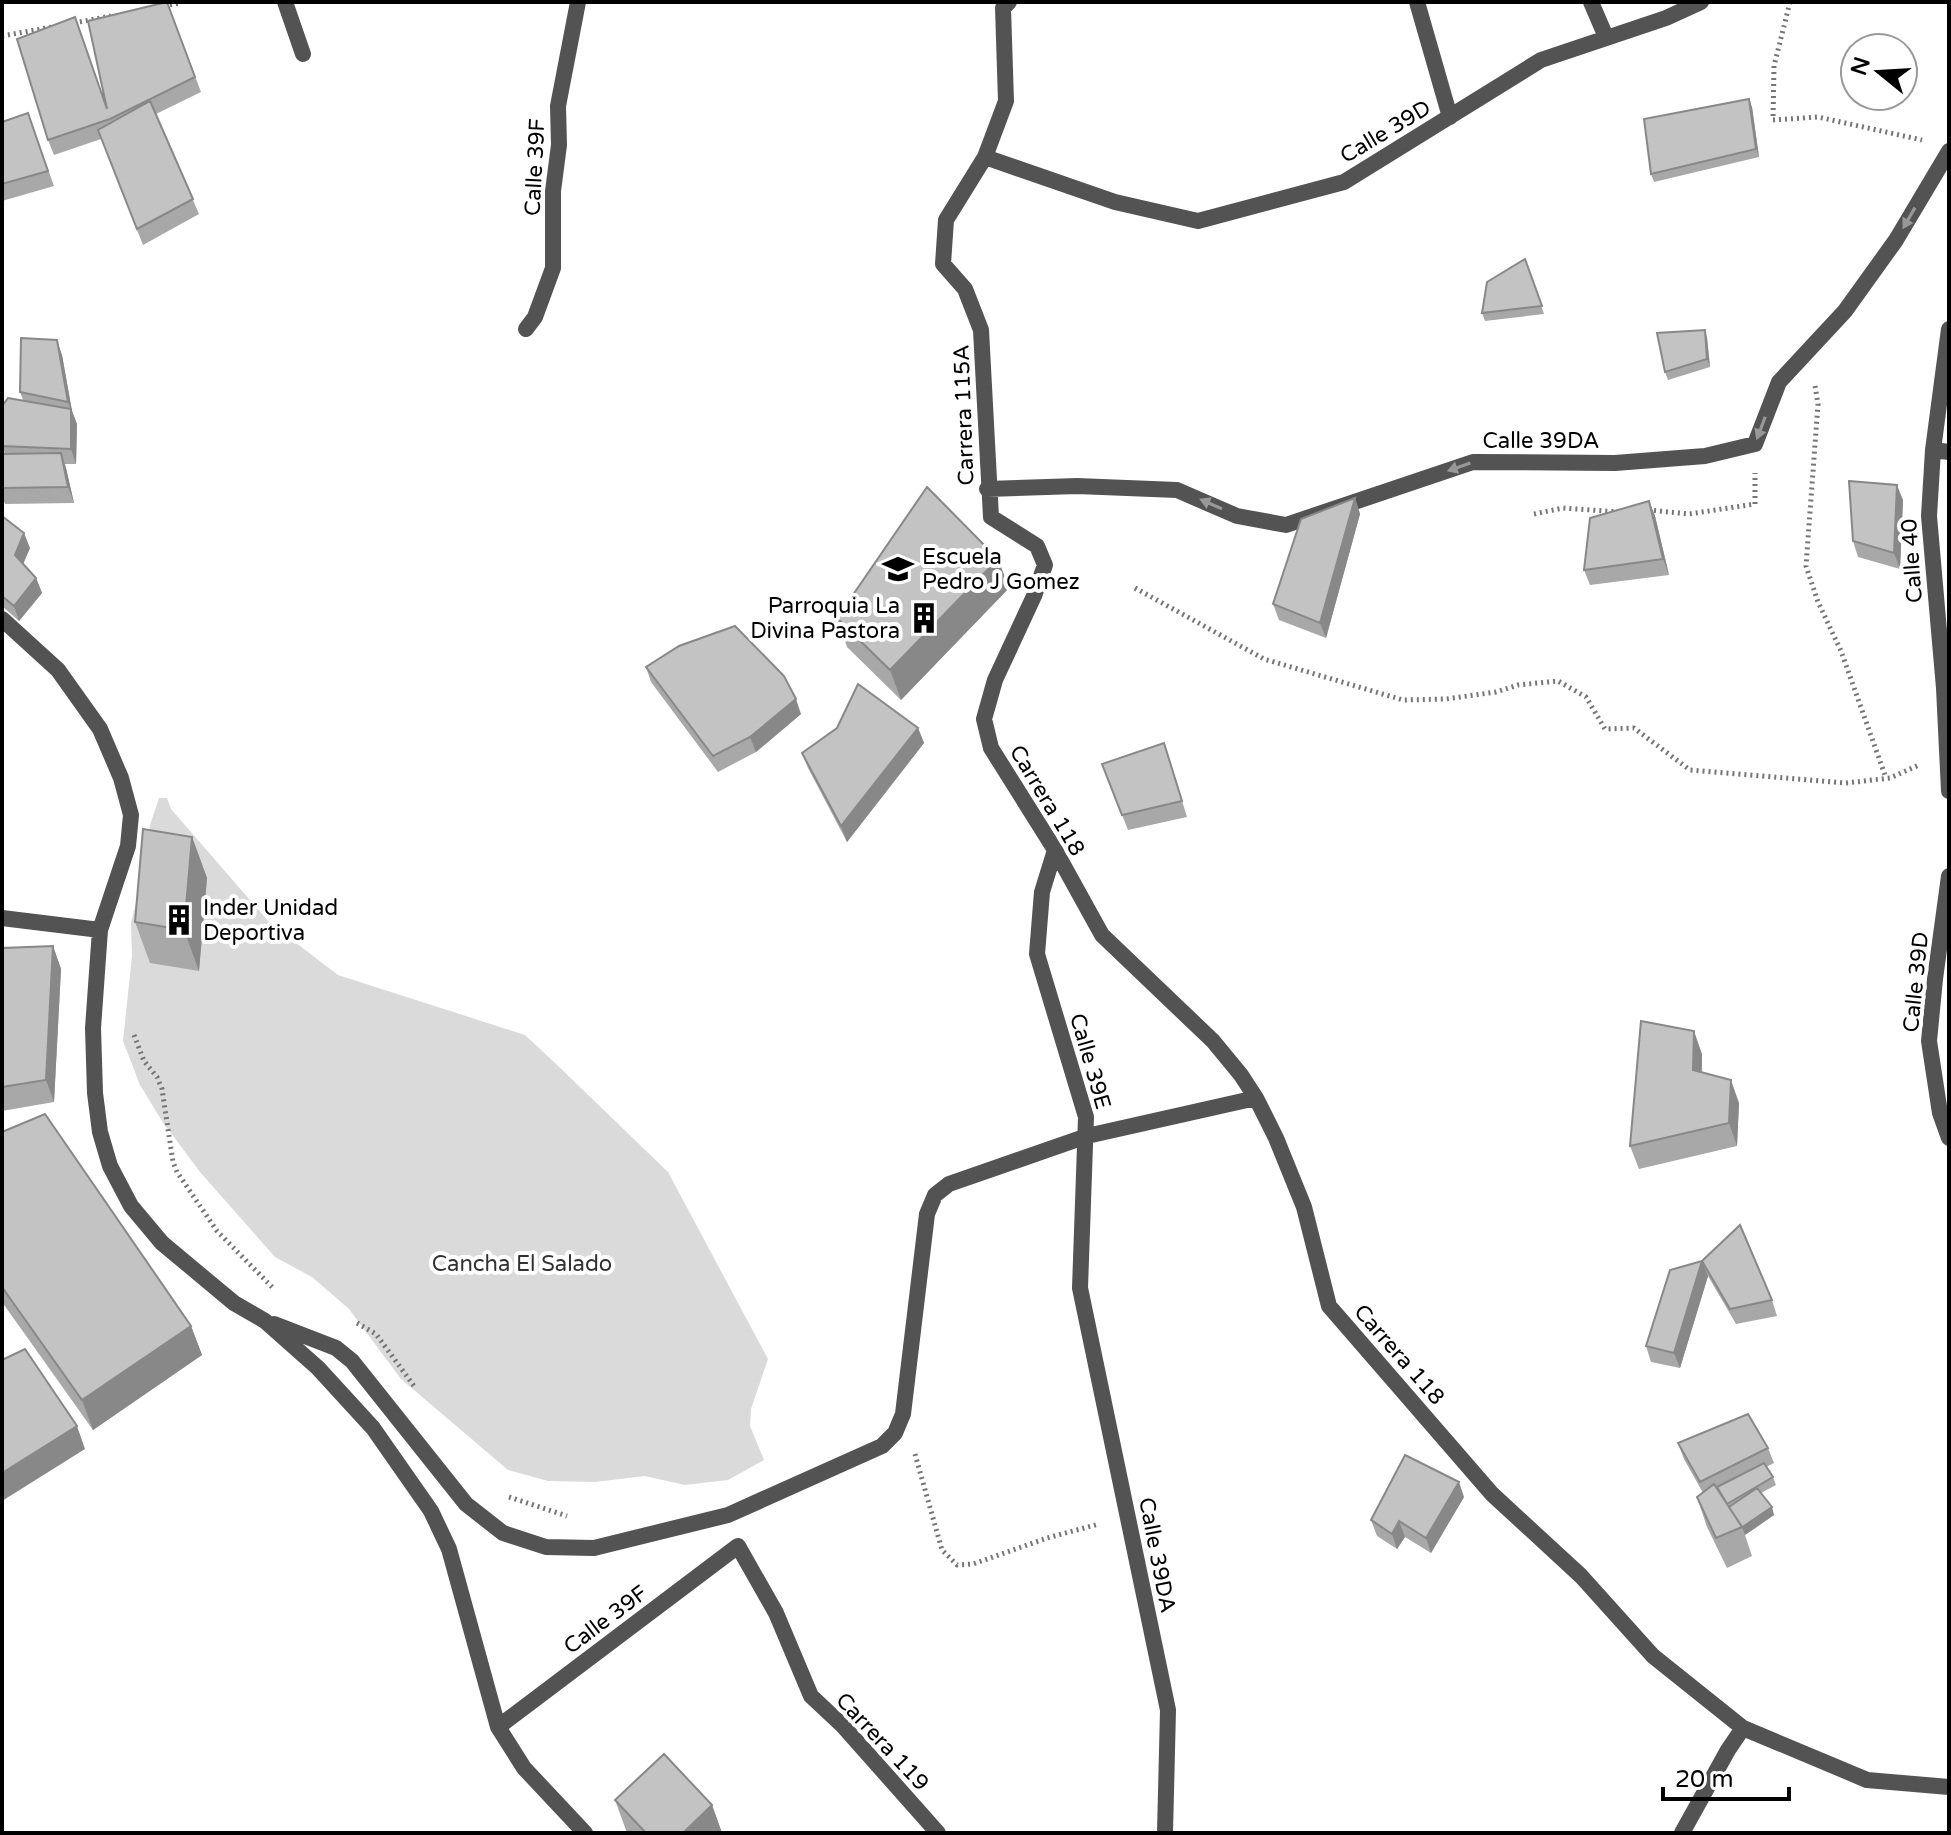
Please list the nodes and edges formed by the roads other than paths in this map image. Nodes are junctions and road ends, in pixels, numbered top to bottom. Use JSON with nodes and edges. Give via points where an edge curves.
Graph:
{"nodes":[{"id":1,"x":285,"y":2,"type":"edge"},
{"id":2,"x":578,"y":2,"type":"edge"},
{"id":3,"x":1417,"y":2,"type":"edge"},
{"id":4,"x":1591,"y":2,"type":"edge"},
{"id":5,"x":1701,"y":2,"type":"edge"},
{"id":6,"x":1003,"y":4,"type":"edge"},
{"id":7,"x":1606,"y":37,"type":"junction"},
{"id":8,"x":303,"y":54,"type":"dead end"},
{"id":9,"x":1450,"y":117,"type":"junction"},
{"id":10,"x":1949,"y":151,"type":"edge"},
{"id":11,"x":985,"y":157,"type":"junction"},
{"id":12,"x":526,"y":329,"type":"dead end"},
{"id":13,"x":1949,"y":329,"type":"edge"},
{"id":14,"x":1941,"y":451,"type":"edge"},
{"id":15,"x":987,"y":489,"type":"junction"},
{"id":16,"x":2,"y":619,"type":"edge"},
{"id":17,"x":984,"y":719,"type":"joint"},
{"id":18,"x":1949,"y":791,"type":"edge"},
{"id":19,"x":1055,"y":850,"type":"junction"},
{"id":20,"x":1949,"y":876,"type":"edge"},
{"id":21,"x":2,"y":918,"type":"edge"},
{"id":22,"x":100,"y":930,"type":"junction"},
{"id":23,"x":1256,"y":1098,"type":"junction"},
{"id":24,"x":1087,"y":1136,"type":"junction"},
{"id":25,"x":1949,"y":1138,"type":"edge"},
{"id":26,"x":1080,"y":1288,"type":"joint"},
{"id":27,"x":265,"y":1321,"type":"junction"},
{"id":28,"x":738,"y":1546,"type":"joint"},
{"id":29,"x":498,"y":1727,"type":"junction"},
{"id":30,"x":1743,"y":1728,"type":"junction"},
{"id":31,"x":1949,"y":1787,"type":"edge"},
{"id":32,"x":585,"y":1833,"type":"edge"},
{"id":33,"x":938,"y":1833,"type":"edge"},
{"id":34,"x":1165,"y":1833,"type":"edge"},
{"id":35,"x":1682,"y":1833,"type":"edge"}],
"edges":[{"from":1,"to":8,"type":"street"},
{"from":2,"to":12,"type":"street","name":"Calle 39F","via":[[558,106],[553,268]]},
{"from":3,"to":9,"type":"street"},
{"from":4,"to":7,"type":"street"},
{"from":5,"to":7,"type":"street","name":"Calle 39D"},
{"from":6,"to":11,"type":"street","name":"Carrera 115A","via":[[1006,101]]},
{"from":7,"to":9,"type":"street","name":"Calle 39D","via":[[1541,60]]},
{"from":9,"to":11,"type":"street","name":"Calle 39D","via":[[1344,182],[1198,221],[1115,202]]},
{"from":10,"to":15,"type":"street","name":"Calle 39DA","one_way":true,"via":[[1896,240],[1845,311],[1779,382],[1755,444],[1705,456],[1615,463],[1473,462],[1286,525],[1237,516],[1177,490]]},
{"from":11,"to":15,"type":"street","name":"Carrera 115A","via":[[946,220],[943,264],[965,289],[981,330]]},
{"from":13,"to":14,"type":"street","name":"Calle 40"},
{"from":14,"to":18,"type":"street","name":"Calle 40","via":[[1929,516]]},
{"from":15,"to":17,"type":"street","name":"Carrera 115A","via":[[991,517],[1037,546],[1045,565],[995,680]]},
{"from":16,"to":22,"type":"street","via":[[58,670],[100,729],[121,778],[131,815],[128,846]]},
{"from":17,"to":19,"type":"street","name":"Carrera 118","via":[[991,748]]},
{"from":19,"to":23,"type":"street","name":"Carrera 118","via":[[1102,935],[1213,1041]]},
{"from":19,"to":24,"type":"street","name":"Calle 39E","via":[[1042,892],[1037,954],[1086,1117]]},
{"from":20,"to":25,"type":"street","name":"Calle 39D","via":[[1929,1041]]},
{"from":21,"to":22,"type":"street"},
{"from":22,"to":27,"type":"street","via":[[95,1093],[110,1166],[131,1206],[162,1243],[234,1303]]},
{"from":23,"to":24,"type":"street"},
{"from":23,"to":30,"type":"street","name":"Carrera 118","via":[[1304,1207],[1329,1306],[1492,1494],[1581,1576],[1653,1656]]},
{"from":24,"to":26,"type":"street","name":"Calle 39E"},
{"from":24,"to":27,"type":"street","via":[[949,1184],[935,1195],[927,1214],[903,1414],[882,1446],[728,1515],[594,1548],[546,1547],[503,1533],[466,1504],[352,1361],[336,1348]]},
{"from":26,"to":34,"type":"street","name":"Calle 39DA","via":[[1168,1710]]},
{"from":27,"to":29,"type":"street","via":[[373,1428],[431,1511],[449,1549]]},
{"from":28,"to":29,"type":"street","name":"Calle 39F"},
{"from":28,"to":33,"type":"street","name":"Carrera 119","via":[[776,1613],[811,1696]]},
{"from":29,"to":32,"type":"street","via":[[524,1768]]},
{"from":30,"to":31,"type":"street","name":"Carrera 118","via":[[1867,1780]]},
{"from":30,"to":35,"type":"street"}]}
